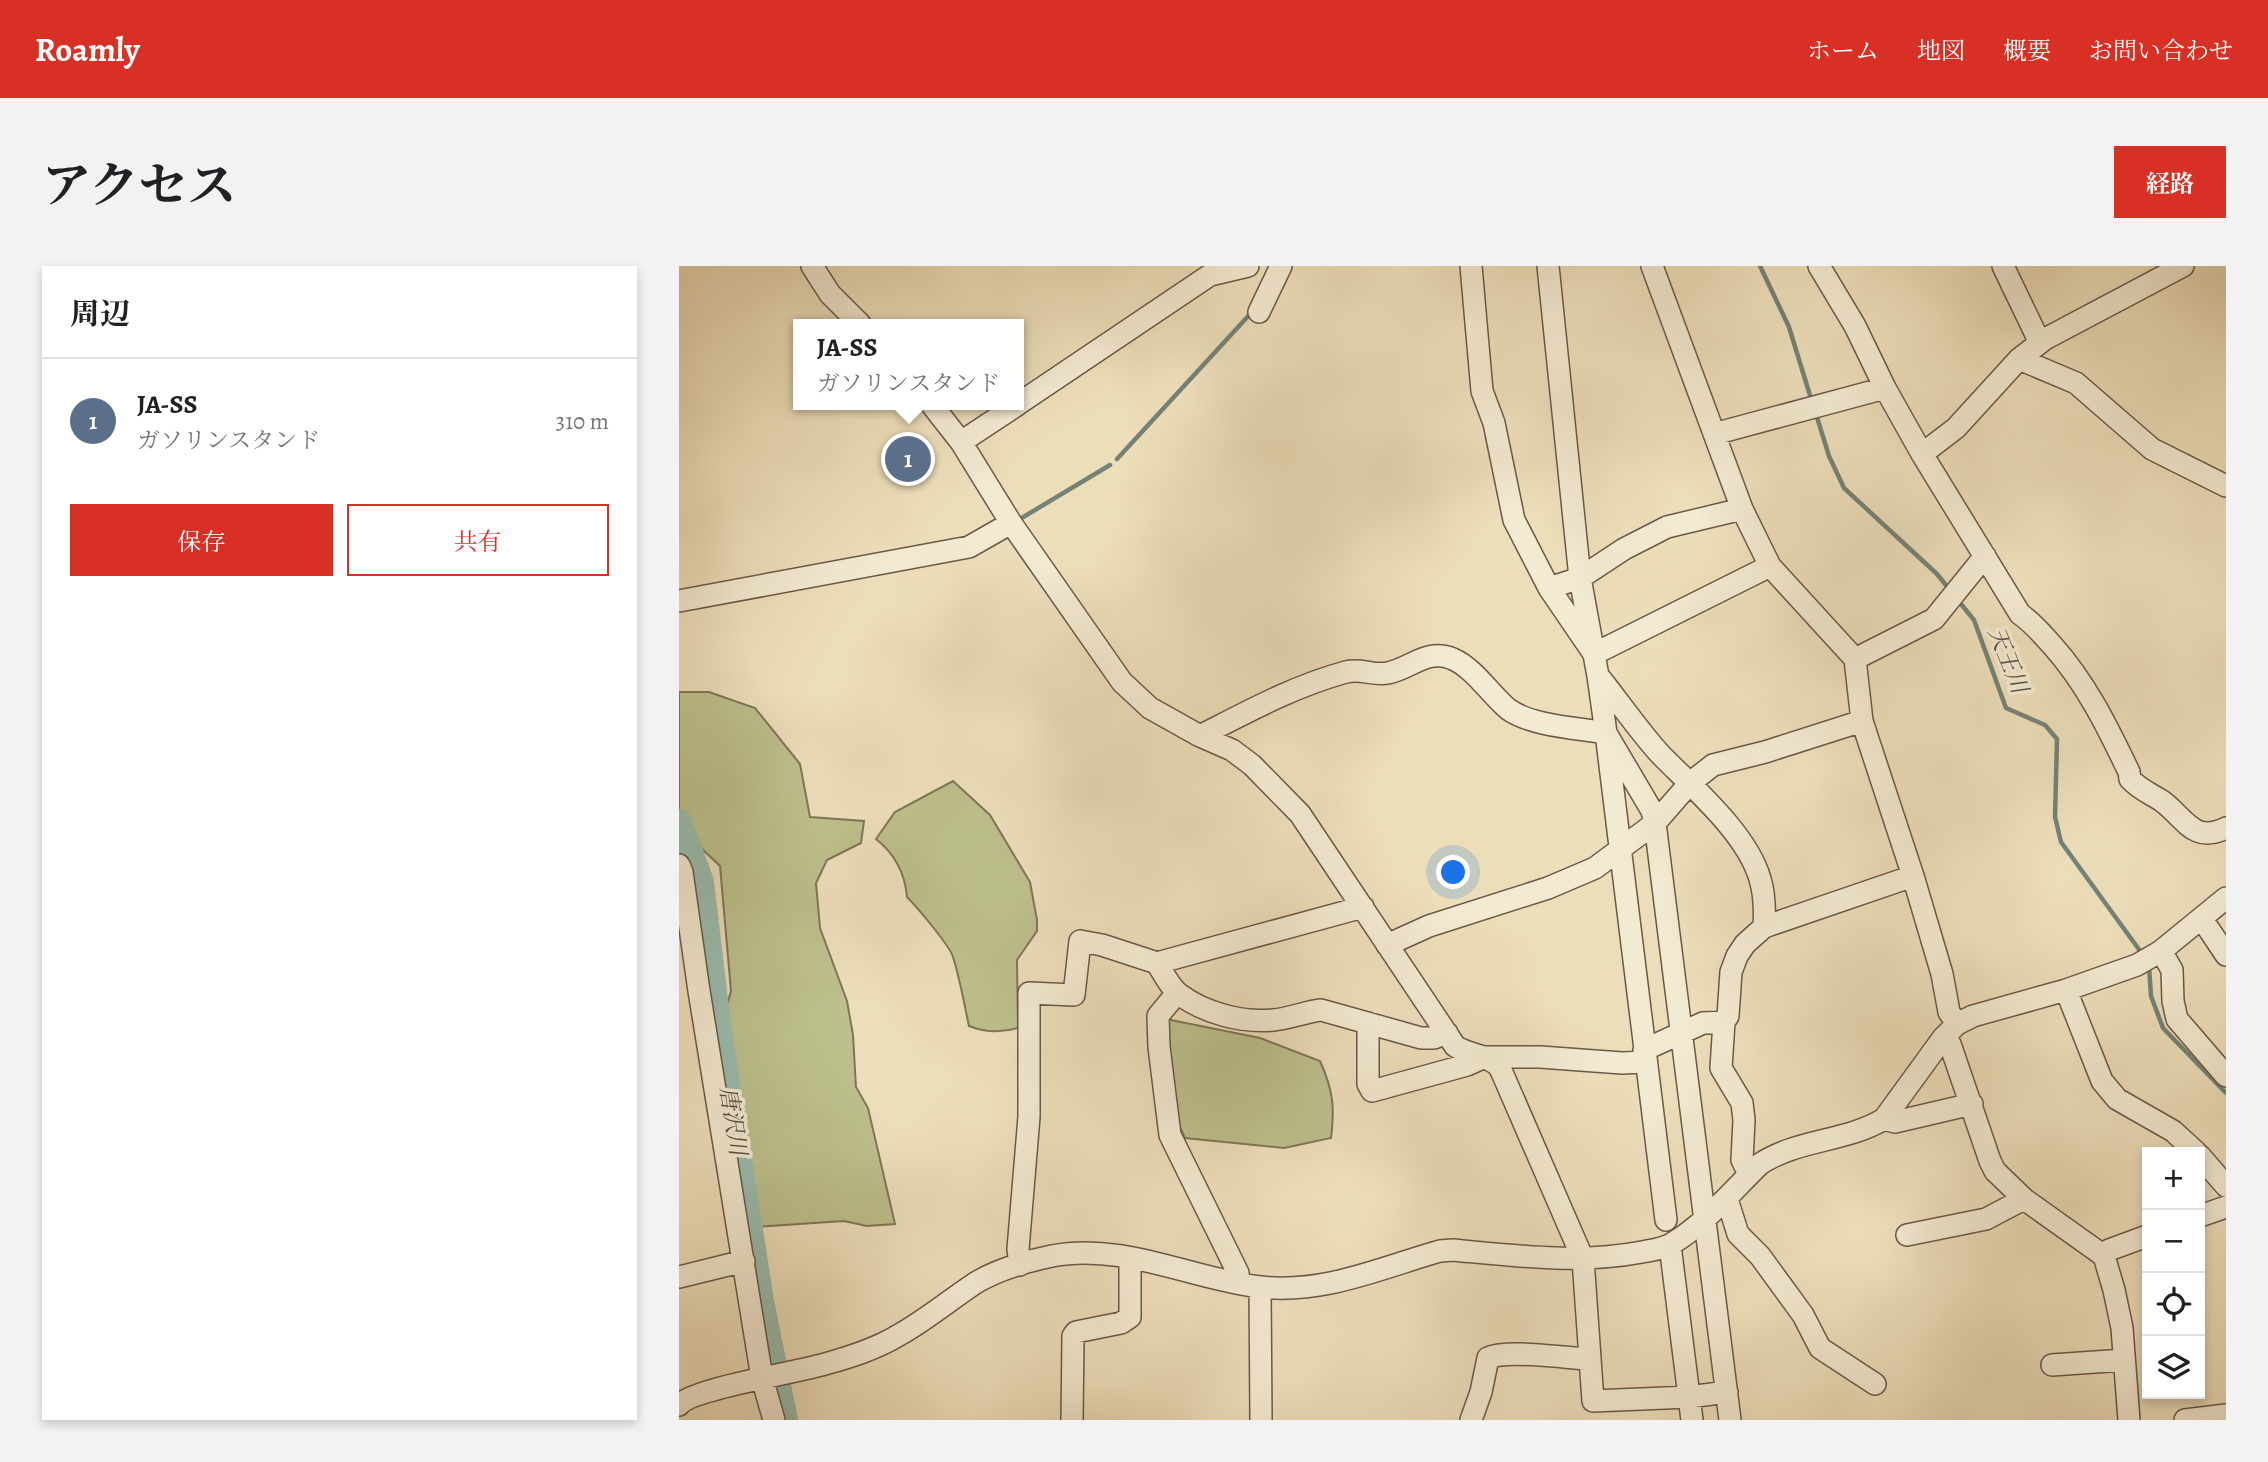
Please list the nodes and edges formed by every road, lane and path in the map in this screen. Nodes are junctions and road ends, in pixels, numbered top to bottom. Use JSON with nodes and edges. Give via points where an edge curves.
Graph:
{"nodes":[{"id":1,"x":812,"y":266,"type":"edge"},
{"id":2,"x":1248,"y":266,"type":"edge"},
{"id":3,"x":1281,"y":266,"type":"edge"},
{"id":4,"x":1471,"y":266,"type":"edge"},
{"id":5,"x":1548,"y":266,"type":"edge"},
{"id":6,"x":1652,"y":266,"type":"edge"},
{"id":7,"x":1819,"y":266,"type":"edge"},
{"id":8,"x":2003,"y":266,"type":"edge"},
{"id":9,"x":2183,"y":266,"type":"edge"},
{"id":10,"x":1208,"y":271,"type":"edge"},
{"id":11,"x":1259,"y":312,"type":"dead end"},
{"id":12,"x":855,"y":319,"type":"edge"},
{"id":13,"x":2040,"y":343,"type":"junction"},
{"id":14,"x":2019,"y":359,"type":"junction"},
{"id":15,"x":1885,"y":388,"type":"junction"},
{"id":16,"x":1024,"y":400,"type":"edge"},
{"id":17,"x":936,"y":410,"type":"edge"},
{"id":18,"x":1009,"y":410,"type":"edge"},
{"id":19,"x":1714,"y":434,"type":"junction"},
{"id":20,"x":961,"y":442,"type":"junction"},
{"id":21,"x":1923,"y":454,"type":"junction"},
{"id":22,"x":2226,"y":486,"type":"edge"},
{"id":23,"x":1742,"y":509,"type":"junction"},
{"id":24,"x":1011,"y":523,"type":"junction"},
{"id":25,"x":1985,"y":556,"type":"junction"},
{"id":26,"x":1770,"y":566,"type":"junction"},
{"id":27,"x":1580,"y":578,"type":"junction"},
{"id":28,"x":1549,"y":588,"type":"junction"},
{"id":29,"x":679,"y":601,"type":"edge"},
{"id":30,"x":1594,"y":654,"type":"junction"},
{"id":31,"x":1855,"y":659,"type":"junction"},
{"id":32,"x":1598,"y":676,"type":"junction"},
{"id":33,"x":1862,"y":720,"type":"junction"},
{"id":34,"x":1606,"y":733,"type":"junction"},
{"id":35,"x":1200,"y":736,"type":"junction"},
{"id":36,"x":1690,"y":783,"type":"junction"},
{"id":37,"x":1655,"y":822,"type":"junction"},
{"id":38,"x":2226,"y":828,"type":"edge"},
{"id":39,"x":1620,"y":848,"type":"junction"},
{"id":40,"x":679,"y":865,"type":"edge"},
{"id":41,"x":1913,"y":877,"type":"junction"},
{"id":42,"x":2226,"y":898,"type":"edge"},
{"id":43,"x":1363,"y":907,"type":"junction"},
{"id":44,"x":2202,"y":919,"type":"junction"},
{"id":45,"x":1764,"y":926,"type":"junction"},
{"id":46,"x":1387,"y":945,"type":"junction"},
{"id":47,"x":2161,"y":951,"type":"junction"},
{"id":48,"x":2226,"y":955,"type":"edge"},
{"id":49,"x":1157,"y":963,"type":"junction"},
{"id":50,"x":689,"y":990,"type":"edge"},
{"id":51,"x":2066,"y":990,"type":"junction"},
{"id":52,"x":1177,"y":993,"type":"junction"},
{"id":53,"x":1724,"y":1022,"type":"junction"},
{"id":54,"x":1368,"y":1023,"type":"junction"},
{"id":55,"x":1950,"y":1031,"type":"junction"},
{"id":56,"x":1447,"y":1033,"type":"junction"},
{"id":57,"x":1681,"y":1034,"type":"junction"},
{"id":58,"x":1645,"y":1056,"type":"junction"},
{"id":59,"x":1485,"y":1057,"type":"junction"},
{"id":60,"x":2226,"y":1076,"type":"edge"},
{"id":61,"x":1972,"y":1104,"type":"junction"},
{"id":62,"x":1884,"y":1119,"type":"junction"},
{"id":63,"x":2190,"y":1147,"type":"edge"},
{"id":64,"x":2205,"y":1162,"type":"edge"},
{"id":65,"x":1749,"y":1174,"type":"junction"},
{"id":66,"x":2226,"y":1186,"type":"edge"},
{"id":67,"x":1727,"y":1199,"type":"junction"},
{"id":68,"x":2024,"y":1199,"type":"junction"},
{"id":69,"x":2226,"y":1207,"type":"edge"},
{"id":70,"x":2205,"y":1214,"type":"edge"},
{"id":71,"x":1705,"y":1219,"type":"junction"},
{"id":72,"x":1666,"y":1220,"type":"dead end"},
{"id":73,"x":1907,"y":1235,"type":"dead end"},
{"id":74,"x":2142,"y":1238,"type":"edge"},
{"id":75,"x":1671,"y":1245,"type":"junction"},
{"id":76,"x":2104,"y":1256,"type":"junction"},
{"id":77,"x":1130,"y":1259,"type":"junction"},
{"id":78,"x":1583,"y":1259,"type":"junction"},
{"id":79,"x":744,"y":1261,"type":"junction"},
{"id":80,"x":1020,"y":1265,"type":"junction"},
{"id":81,"x":679,"y":1277,"type":"edge"},
{"id":82,"x":1250,"y":1285,"type":"junction"},
{"id":83,"x":1589,"y":1359,"type":"junction"},
{"id":84,"x":2124,"y":1360,"type":"junction"},
{"id":85,"x":2052,"y":1365,"type":"dead end"},
{"id":86,"x":762,"y":1378,"type":"junction"},
{"id":87,"x":1875,"y":1384,"type":"dead end"},
{"id":88,"x":1727,"y":1392,"type":"junction"},
{"id":89,"x":1689,"y":1397,"type":"junction"},
{"id":90,"x":679,"y":1405,"type":"edge"},
{"id":91,"x":2226,"y":1415,"type":"edge"},
{"id":92,"x":774,"y":1420,"type":"edge"},
{"id":93,"x":1072,"y":1420,"type":"edge"},
{"id":94,"x":1261,"y":1420,"type":"edge"},
{"id":95,"x":1471,"y":1420,"type":"edge"},
{"id":96,"x":1692,"y":1420,"type":"edge"},
{"id":97,"x":1730,"y":1420,"type":"edge"},
{"id":98,"x":2129,"y":1420,"type":"edge"},
{"id":99,"x":2185,"y":1420,"type":"edge"}],
"edges":[{"from":1,"to":12,"type":"street","via":[[830,294]]},
{"from":2,"to":10,"type":"street"},
{"from":3,"to":11,"type":"street"},
{"from":4,"to":28,"type":"street","via":[[1482,391],[1494,424],[1514,520]]},
{"from":5,"to":27,"type":"street"},
{"from":6,"to":19,"type":"street"},
{"from":7,"to":15,"type":"street"},
{"from":8,"to":13,"type":"street"},
{"from":9,"to":13,"type":"street"},
{"from":10,"to":16,"type":"street"},
{"from":13,"to":14,"type":"street"},
{"from":14,"to":21,"type":"street","via":[[1956,428]]},
{"from":14,"to":22,"type":"street","via":[[2076,383],[2153,449]]},
{"from":15,"to":19,"type":"street"},
{"from":15,"to":21,"type":"street"},
{"from":17,"to":20,"type":"street"},
{"from":18,"to":20,"type":"street"},
{"from":19,"to":23,"type":"street"},
{"from":20,"to":24,"type":"street"},
{"from":21,"to":25,"type":"street"},
{"from":23,"to":26,"type":"street"},
{"from":23,"to":27,"type":"street","via":[[1667,527]]},
{"from":24,"to":29,"type":"street","via":[[969,547]]},
{"from":24,"to":35,"type":"street","via":[[1122,682],[1150,709]]},
{"from":25,"to":31,"type":"street","via":[[1934,619]]},
{"from":25,"to":38,"type":"street","via":[[2020,614],[2066,660],[2088,691],[2130,779],[2193,830],[2212,835]]},
{"from":26,"to":30,"type":"street"},
{"from":26,"to":31,"type":"street"},
{"from":27,"to":28,"type":"street"},
{"from":27,"to":30,"type":"street"},
{"from":28,"to":30,"type":"street"},
{"from":30,"to":32,"type":"street"},
{"from":31,"to":33,"type":"street"},
{"from":32,"to":34,"type":"street"},
{"from":32,"to":36,"type":"street","via":[[1659,753]]},
{"from":33,"to":36,"type":"street","via":[[1713,765]]},
{"from":33,"to":41,"type":"street"},
{"from":34,"to":35,"type":"street","via":[[1524,718],[1507,708],[1462,664],[1432,655],[1385,674],[1355,670],[1306,686]]},
{"from":34,"to":37,"type":"street"},
{"from":34,"to":39,"type":"street"},
{"from":35,"to":43,"type":"street","via":[[1252,765],[1300,814]]},
{"from":36,"to":37,"type":"street"},
{"from":36,"to":45,"type":"street","via":[[1751,858],[1765,902]]},
{"from":37,"to":39,"type":"street"},
{"from":37,"to":57,"type":"street"},
{"from":39,"to":46,"type":"street","via":[[1595,868],[1548,888],[1429,926]]},
{"from":39,"to":58,"type":"street"},
{"from":40,"to":50,"type":"street"},
{"from":41,"to":45,"type":"street"},
{"from":41,"to":55,"type":"street","via":[[1942,974]]},
{"from":42,"to":44,"type":"street"},
{"from":43,"to":46,"type":"street"},
{"from":43,"to":49,"type":"street"},
{"from":44,"to":47,"type":"street"},
{"from":44,"to":48,"type":"street"},
{"from":45,"to":53,"type":"street","via":[[1737,956]]},
{"from":46,"to":56,"type":"street"},
{"from":47,"to":51,"type":"street","via":[[2137,965]]},
{"from":47,"to":60,"type":"street","via":[[2172,970],[2177,1019]]},
{"from":49,"to":52,"type":"street"},
{"from":49,"to":80,"type":"street","via":[[1080,942],[1074,995],[1029,993],[1029,1117]]},
{"from":50,"to":79,"type":"street"},
{"from":51,"to":55,"type":"street","via":[[1973,1016]]},
{"from":51,"to":63,"type":"street","via":[[2102,1081],[2117,1099]]},
{"from":52,"to":54,"type":"street","via":[[1209,1011],[1257,1021],[1321,1010]]},
{"from":52,"to":82,"type":"street","via":[[1158,1016],[1170,1135],[1238,1273]]},
{"from":53,"to":57,"type":"street","via":[[1703,1023]]},
{"from":53,"to":65,"type":"street","via":[[1721,1068],[1742,1103],[1742,1160]]},
{"from":54,"to":56,"type":"street","via":[[1421,1038]]},
{"from":54,"to":59,"type":"street","via":[[1368,1084],[1372,1091]]},
{"from":55,"to":61,"type":"street","via":[[1950,1044]]},
{"from":55,"to":62,"type":"street"},
{"from":56,"to":59,"type":"street","via":[[1464,1052]]},
{"from":57,"to":58,"type":"street"},
{"from":57,"to":71,"type":"street"},
{"from":58,"to":59,"type":"street","via":[[1622,1063]]},
{"from":58,"to":72,"type":"street"},
{"from":59,"to":78,"type":"street","via":[[1500,1068]]},
{"from":61,"to":62,"type":"street","via":[[1895,1122]]},
{"from":61,"to":68,"type":"street","via":[[1990,1161]]},
{"from":62,"to":65,"type":"street","via":[[1870,1127],[1783,1150]]},
{"from":64,"to":66,"type":"street"},
{"from":65,"to":67,"type":"street"},
{"from":67,"to":71,"type":"street"},
{"from":67,"to":87,"type":"street","via":[[1738,1234],[1761,1256],[1803,1315],[1820,1348]]},
{"from":68,"to":73,"type":"street","via":[[1986,1219]]},
{"from":68,"to":76,"type":"street"},
{"from":69,"to":70,"type":"street"},
{"from":71,"to":75,"type":"street"},
{"from":71,"to":88,"type":"street"},
{"from":74,"to":76,"type":"street"},
{"from":75,"to":78,"type":"street"},
{"from":75,"to":89,"type":"street"},
{"from":76,"to":84,"type":"street","via":[[2119,1315]]},
{"from":77,"to":80,"type":"street","via":[[1054,1255]]},
{"from":77,"to":82,"type":"street"},
{"from":77,"to":93,"type":"street","via":[[1130,1317],[1073,1336]]},
{"from":78,"to":82,"type":"street","via":[[1453,1250],[1324,1286]]},
{"from":78,"to":83,"type":"street"},
{"from":79,"to":81,"type":"street"},
{"from":79,"to":86,"type":"street"},
{"from":80,"to":86,"type":"street","via":[[979,1281],[874,1348]]},
{"from":82,"to":94,"type":"street"},
{"from":83,"to":89,"type":"street","via":[[1593,1401]]},
{"from":83,"to":95,"type":"street","via":[[1493,1355],[1488,1358]]},
{"from":84,"to":85,"type":"street"},
{"from":84,"to":98,"type":"street"},
{"from":86,"to":90,"type":"street","via":[[689,1397]]},
{"from":86,"to":92,"type":"street"},
{"from":88,"to":89,"type":"street"},
{"from":88,"to":97,"type":"street"},
{"from":89,"to":96,"type":"street"},
{"from":91,"to":99,"type":"street"}]}
